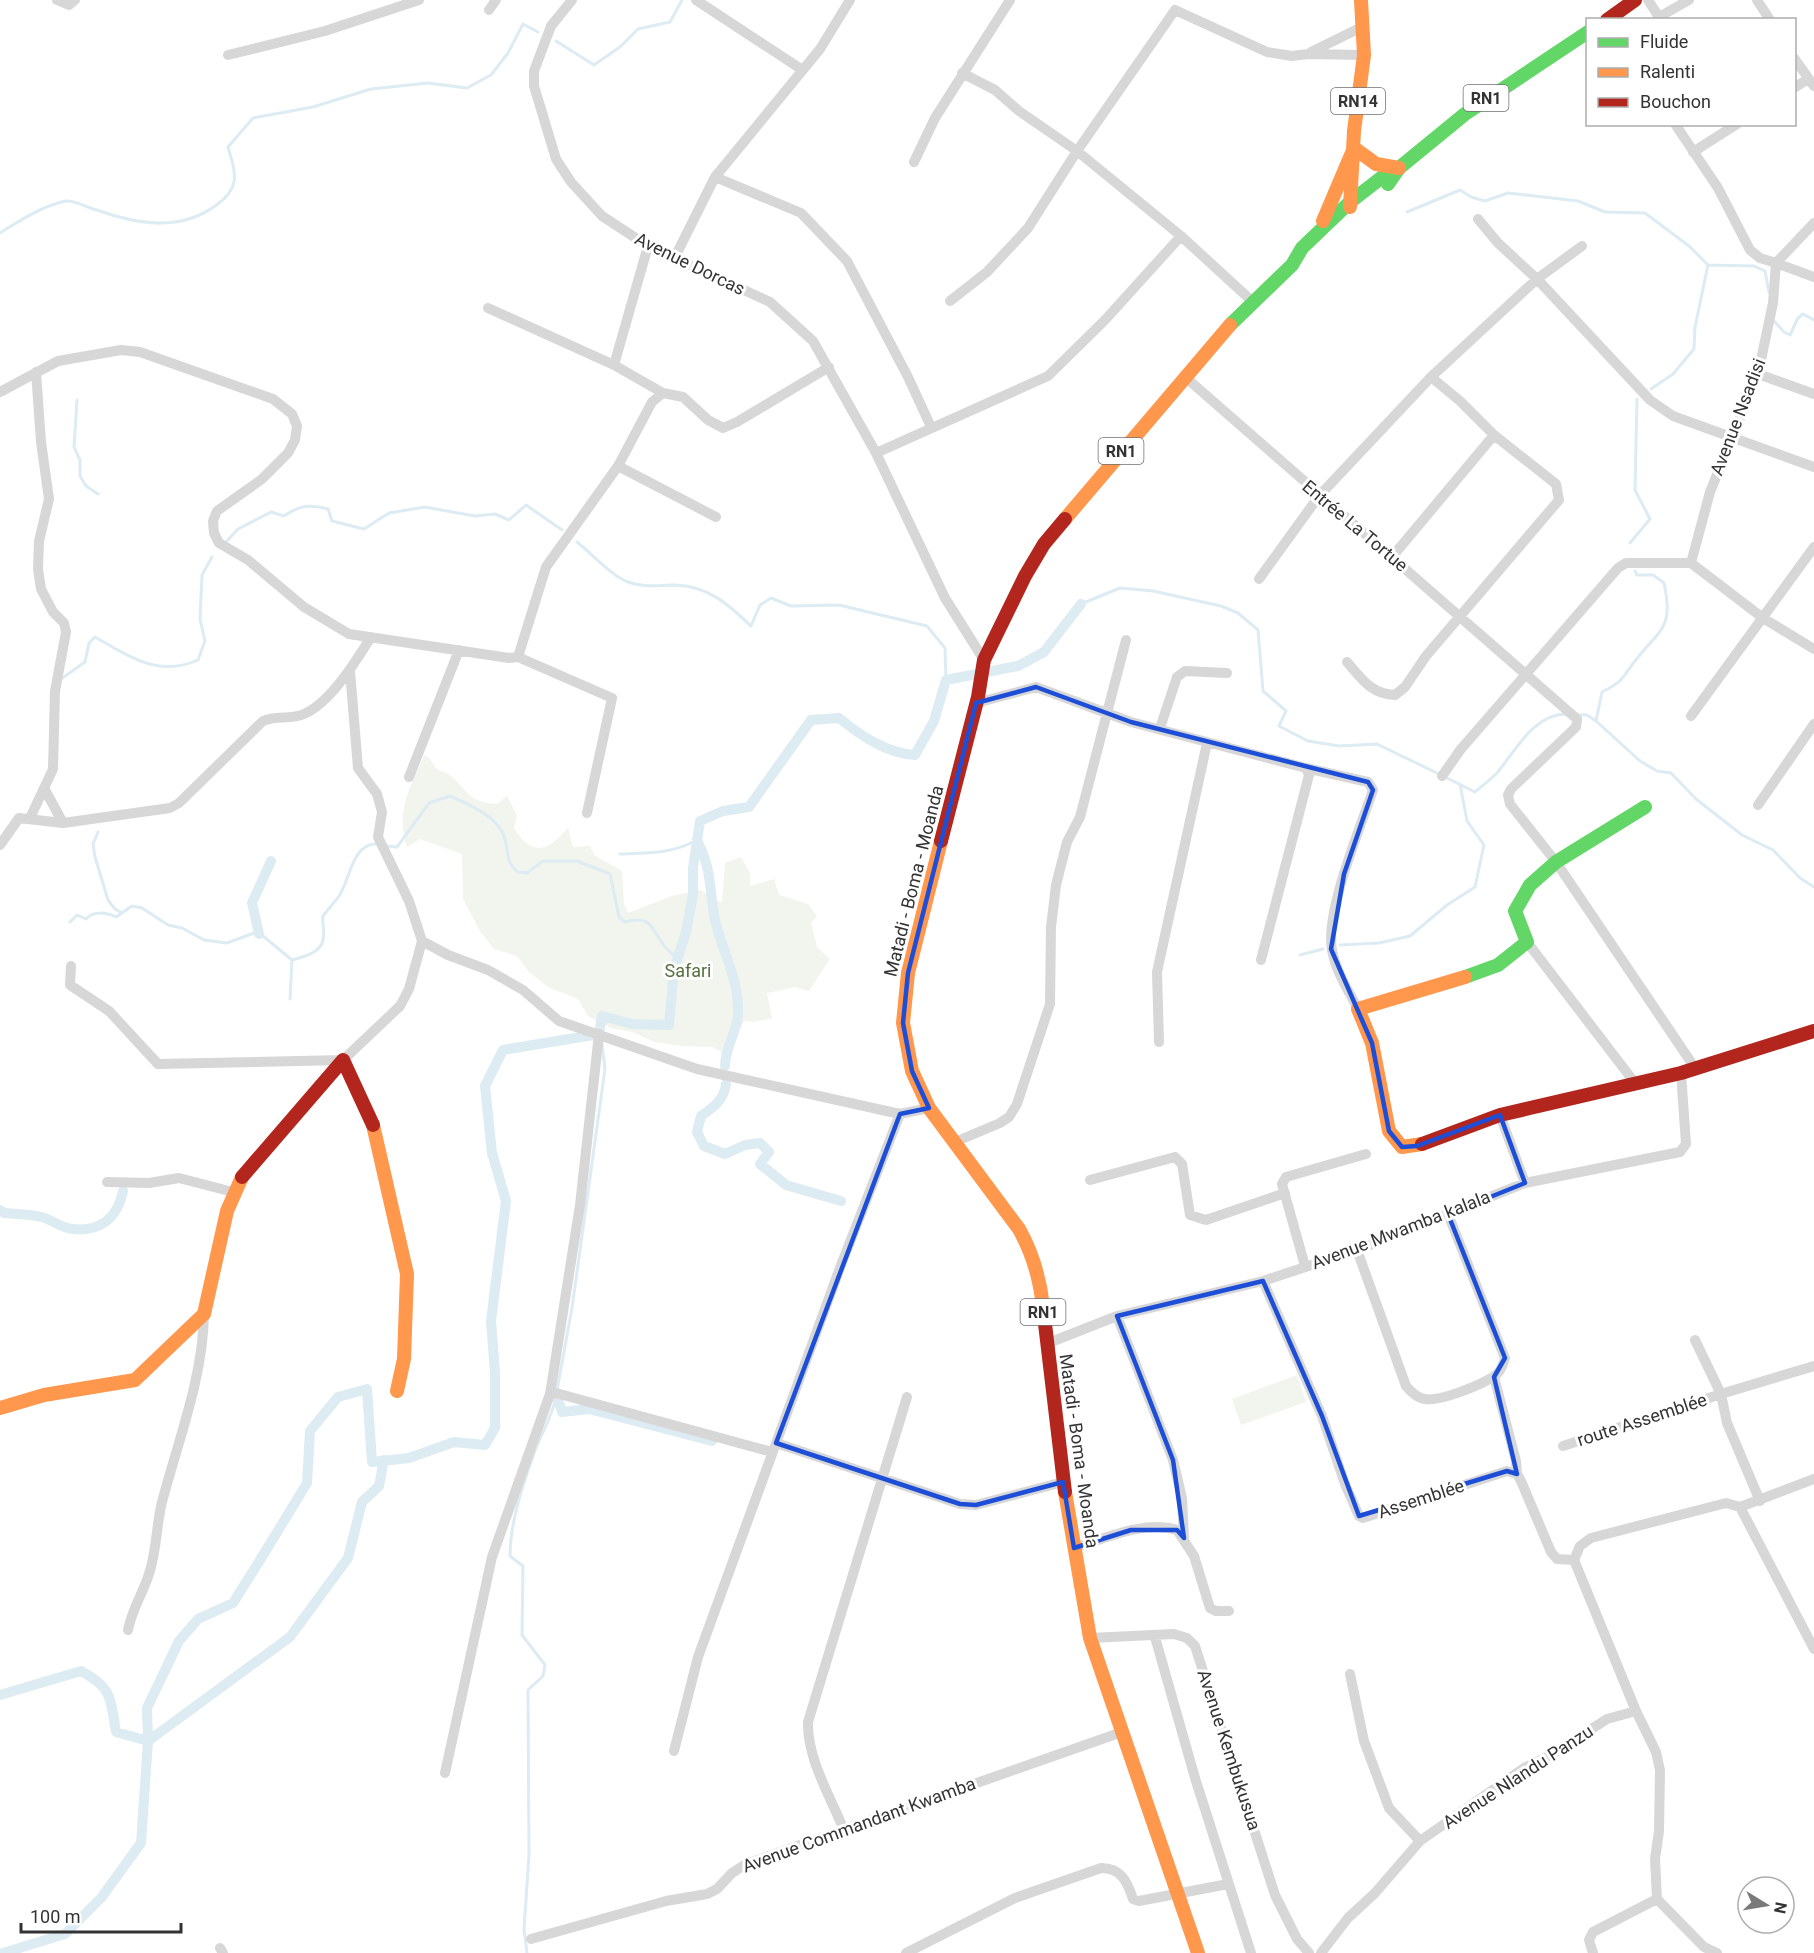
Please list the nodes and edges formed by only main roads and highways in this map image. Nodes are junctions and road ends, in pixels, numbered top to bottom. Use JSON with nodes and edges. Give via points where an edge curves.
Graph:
{"nodes":[{"id":1,"x":1361,"y":0,"type":"edge"},
{"id":2,"x":1635,"y":0,"type":"edge"},
{"id":3,"x":1610,"y":18,"type":"edge"},
{"id":4,"x":1586,"y":33,"type":"edge"},
{"id":5,"x":1354,"y":148,"type":"junction"},
{"id":6,"x":1396,"y":171,"type":"junction"},
{"id":7,"x":1350,"y":202,"type":"junction"},
{"id":8,"x":1349,"y":222,"type":"junction"},
{"id":9,"x":1318,"y":232,"type":"junction"},
{"id":10,"x":1292,"y":265,"type":"junction"},
{"id":11,"x":1645,"y":807,"type":"dead end"},
{"id":12,"x":1814,"y":1031,"type":"edge"},
{"id":13,"x":397,"y":1391,"type":"dead end"},
{"id":14,"x":0,"y":1408,"type":"edge"},
{"id":15,"x":1198,"y":1953,"type":"edge"}],
"edges":[{"from":1,"to":5,"type":"main road","number":"RN14","via":[[1364,55]]},
{"from":2,"to":3,"type":"main road"},
{"from":4,"to":6,"type":"main road","name":"Matadi - Boma - Moanda","number":"RN1","via":[[1491,95]]},
{"from":5,"to":6,"type":"main road","via":[[1376,164]]},
{"from":5,"to":7,"type":"main road","number":"RN14"},
{"from":5,"to":9,"type":"main road"},
{"from":6,"to":7,"type":"main road","name":"Matadi - Boma - Moanda","number":"RN1"},
{"from":6,"to":8,"type":"main road","name":"Matadi - Boma - Moanda","number":"RN1","via":[[1379,194]]},
{"from":7,"to":8,"type":"main road","number":"RN14"},
{"from":7,"to":9,"type":"main road","name":"Matadi - Boma - Moanda","number":"RN1"},
{"from":8,"to":10,"type":"main road","name":"Matadi - Boma - Moanda","number":"RN1","via":[[1304,261]]},
{"from":9,"to":10,"type":"main road","name":"Matadi - Boma - Moanda","number":"RN1"},
{"from":10,"to":15,"type":"main road","name":"Matadi - Boma - Moanda","number":"RN1","via":[[1184,376],[1044,544],[1024,576],[983,661],[977,700],[908,973],[903,1023],[912,1071],[929,1108],[998,1198],[1030,1251],[1041,1285],[1063,1482],[1090,1638]]},
{"from":11,"to":12,"type":"main road","via":[[1556,862],[1530,885],[1515,911],[1527,942],[1498,965],[1358,1009],[1372,1043],[1389,1131],[1402,1147],[1417,1146],[1500,1115],[1681,1073]]},
{"from":13,"to":14,"type":"main road","via":[[404,1359],[407,1274],[372,1121],[343,1060],[243,1174],[233,1192],[204,1314],[135,1380],[45,1395]]}]}
